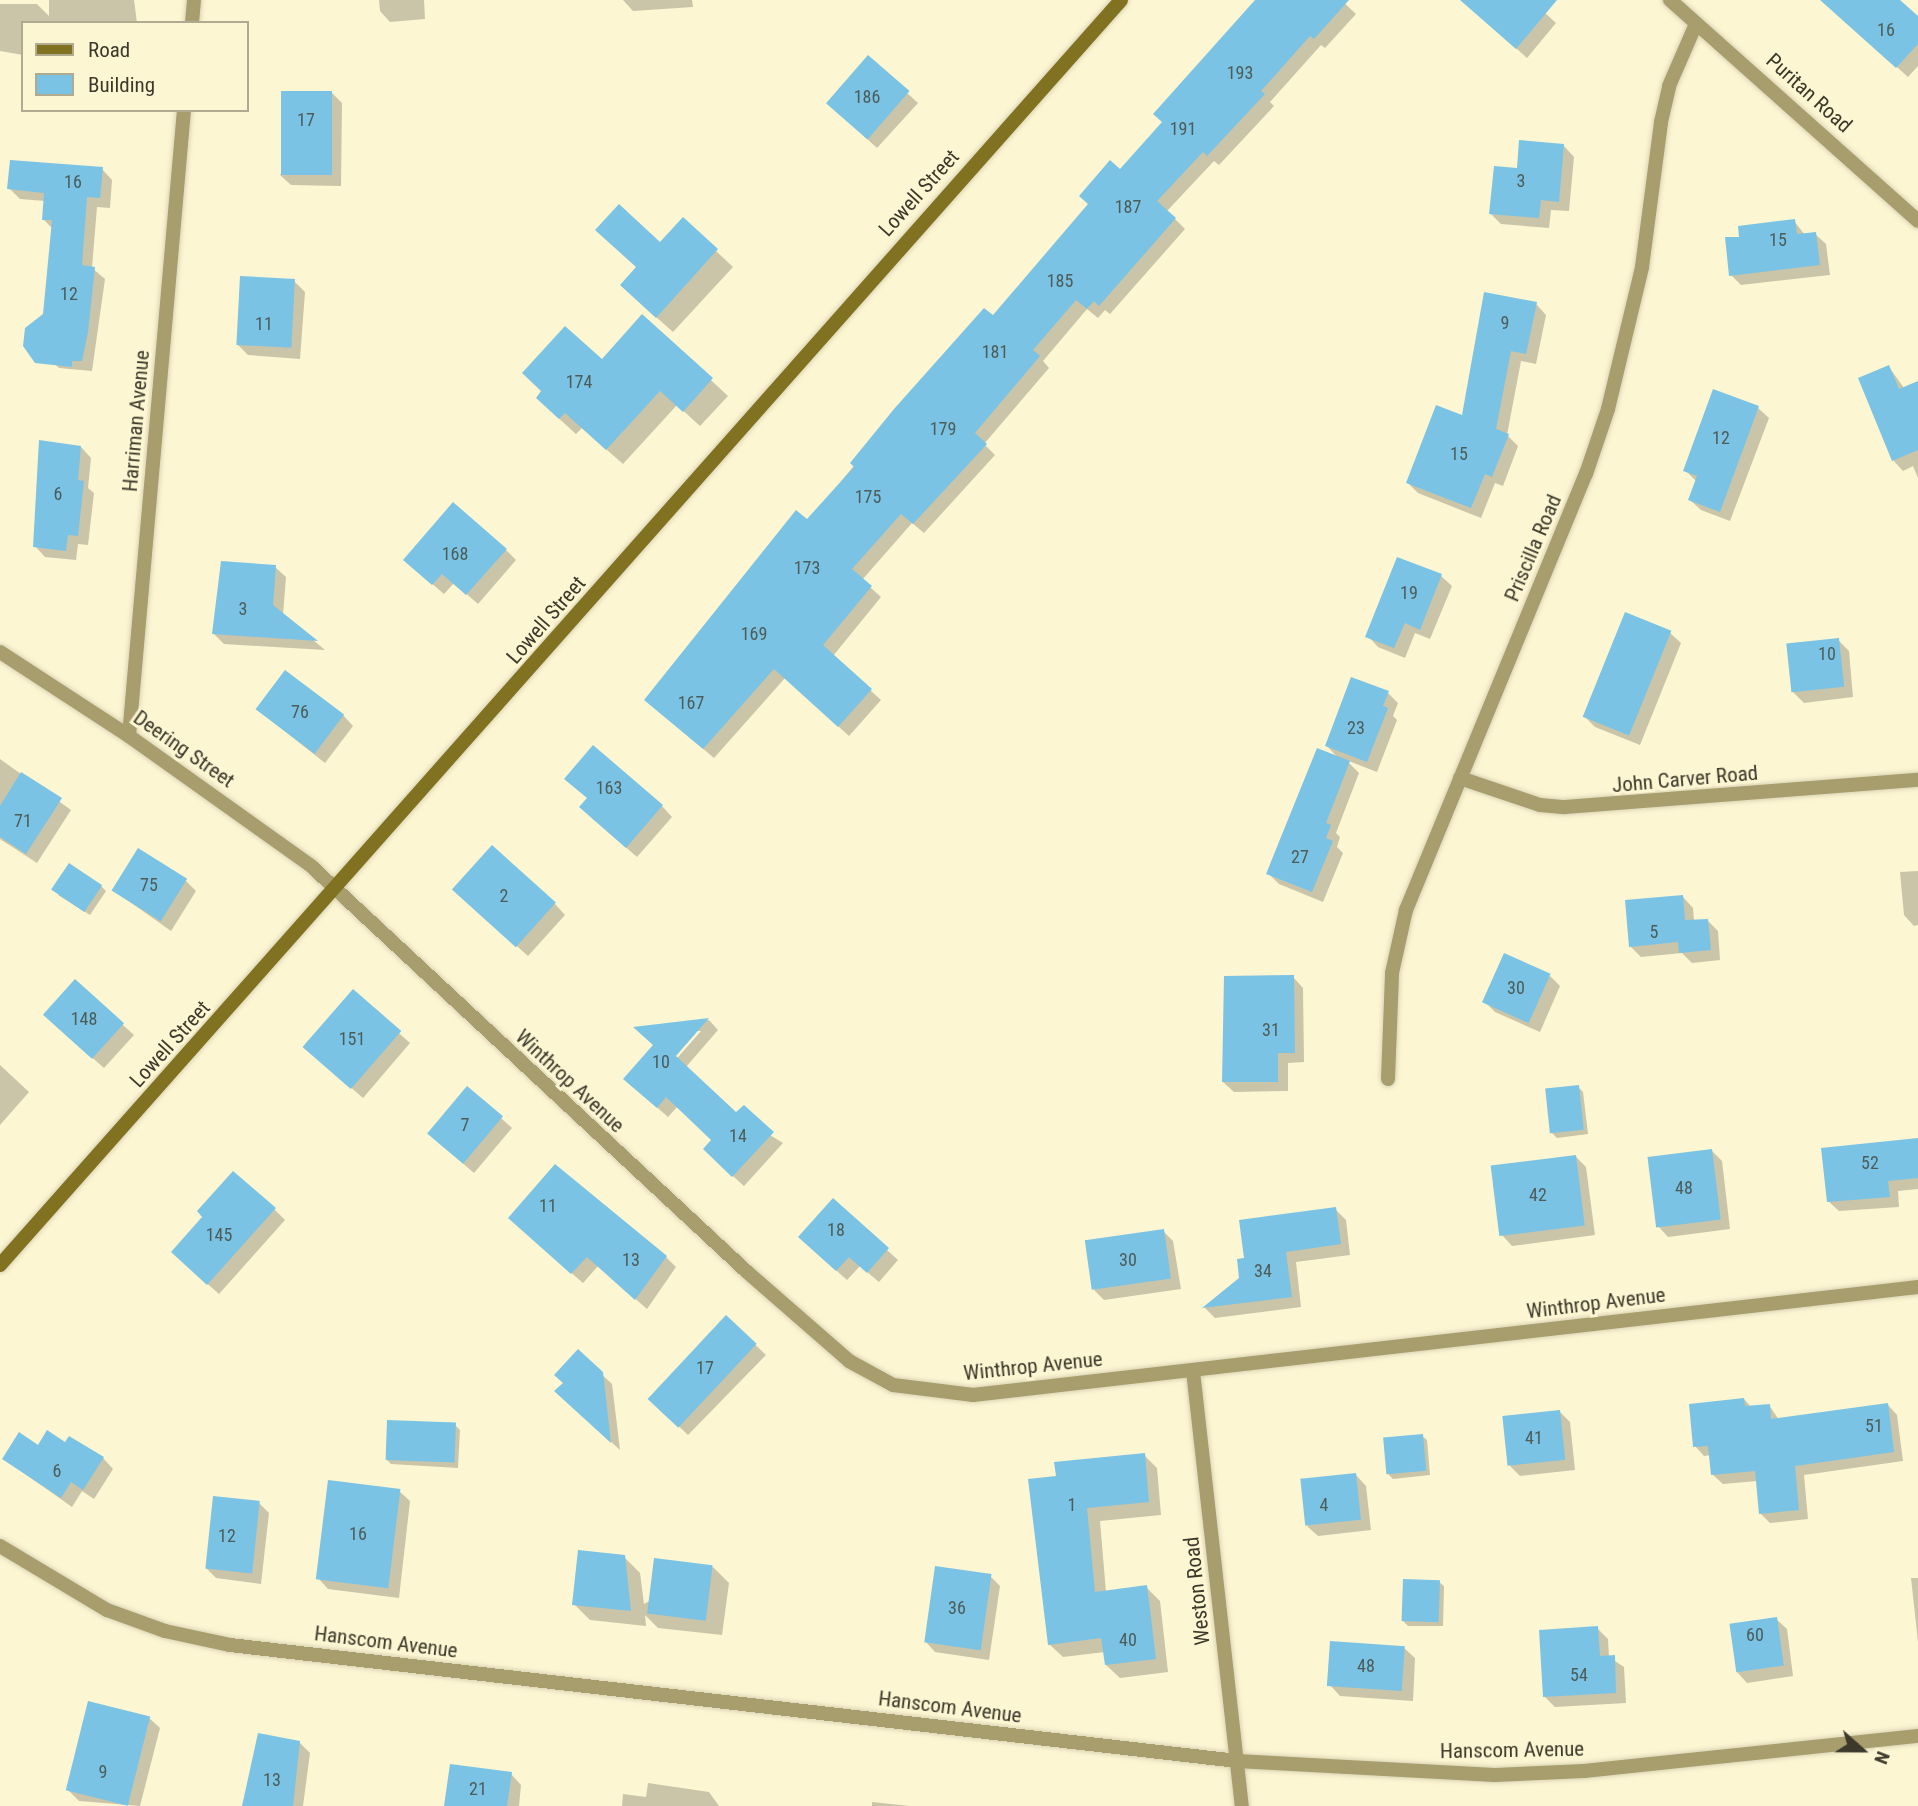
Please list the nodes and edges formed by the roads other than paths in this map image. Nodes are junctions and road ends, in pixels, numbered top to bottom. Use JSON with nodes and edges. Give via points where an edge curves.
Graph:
{"nodes":[{"id":1,"x":194,"y":0,"type":"edge"},
{"id":2,"x":1121,"y":0,"type":"edge"},
{"id":3,"x":1670,"y":0,"type":"edge"},
{"id":4,"x":192,"y":21,"type":"edge"},
{"id":5,"x":1696,"y":23,"type":"junction"},
{"id":6,"x":184,"y":112,"type":"edge"},
{"id":7,"x":1918,"y":221,"type":"edge"},
{"id":8,"x":0,"y":652,"type":"edge"},
{"id":9,"x":129,"y":736,"type":"junction"},
{"id":10,"x":1460,"y":778,"type":"junction"},
{"id":11,"x":1918,"y":780,"type":"edge"},
{"id":12,"x":336,"y":892,"type":"junction"},
{"id":13,"x":1388,"y":1079,"type":"dead end"},
{"id":14,"x":0,"y":1265,"type":"edge"},
{"id":15,"x":1918,"y":1287,"type":"edge"},
{"id":16,"x":1193,"y":1371,"type":"junction"},
{"id":17,"x":0,"y":1546,"type":"edge"},
{"id":18,"x":1918,"y":1736,"type":"edge"},
{"id":19,"x":1237,"y":1761,"type":"junction"},
{"id":20,"x":1242,"y":1806,"type":"edge"}],
"edges":[{"from":1,"to":4,"type":"street"},
{"from":2,"to":12,"type":"main road","name":"Lowell Street","via":[[897,248]]},
{"from":3,"to":5,"type":"street","name":"Puritan Road"},
{"from":5,"to":7,"type":"street","name":"Puritan Road"},
{"from":5,"to":10,"type":"street","name":"Priscilla Road","via":[[1669,86],[1642,267],[1608,409],[1586,474]]},
{"from":6,"to":9,"type":"street","name":"Harriman Avenue"},
{"from":8,"to":9,"type":"street","name":"Deering Street"},
{"from":9,"to":12,"type":"street","name":"Deering Street","via":[[290,850]]},
{"from":10,"to":11,"type":"street","name":"John Carver Road","via":[[1540,805],[1565,807]]},
{"from":10,"to":13,"type":"street","name":"Priscilla Road","via":[[1406,910],[1388,1007]]},
{"from":12,"to":14,"type":"main road","name":"Lowell Street"},
{"from":12,"to":16,"type":"street","name":"Winthrop Avenue","via":[[746,1271],[870,1374],[907,1389],[964,1395]]},
{"from":15,"to":16,"type":"street","name":"Winthrop Avenue"},
{"from":16,"to":19,"type":"street","name":"Weston Road"},
{"from":17,"to":19,"type":"street","name":"Hanscom Avenue","via":[[107,1609],[165,1631],[230,1645]]},
{"from":18,"to":19,"type":"street","name":"Hanscom Avenue","via":[[1584,1771],[1495,1775]]},
{"from":19,"to":20,"type":"street","name":"Weston Road"}]}
